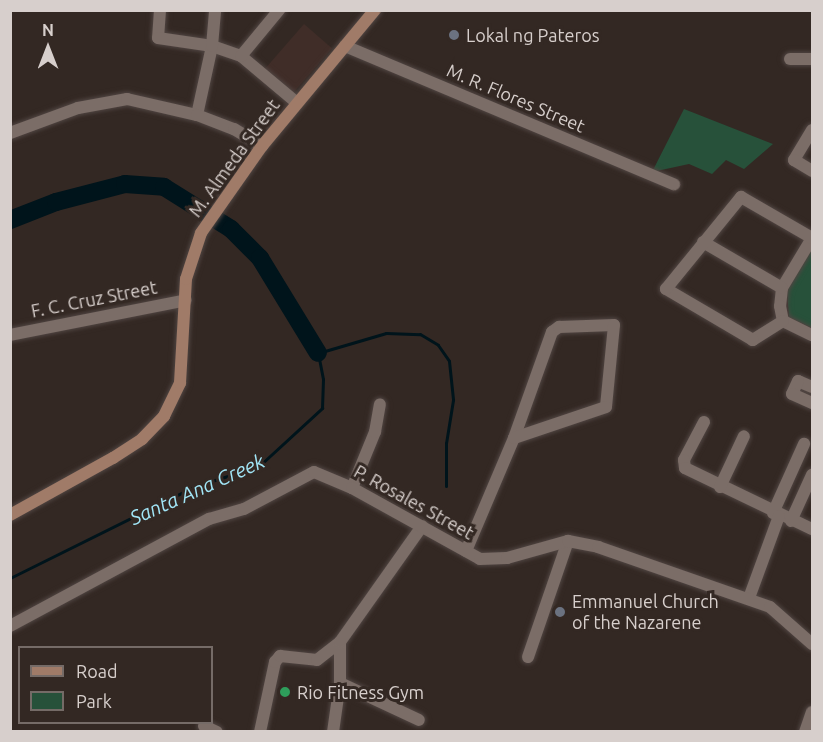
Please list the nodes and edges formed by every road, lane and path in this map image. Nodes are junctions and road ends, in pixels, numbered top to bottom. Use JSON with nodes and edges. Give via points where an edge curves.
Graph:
{"nodes":[{"id":1,"x":160,"y":10,"type":"edge"},
{"id":2,"x":215,"y":10,"type":"edge"},
{"id":3,"x":279,"y":10,"type":"edge"},
{"id":4,"x":375,"y":10,"type":"edge"},
{"id":5,"x":212,"y":46,"type":"junction"},
{"id":6,"x":345,"y":46,"type":"junction"},
{"id":7,"x":241,"y":56,"type":"junction"},
{"id":8,"x":790,"y":59,"type":"dead end"},
{"id":9,"x":813,"y":59,"type":"edge"},
{"id":10,"x":297,"y":103,"type":"junction"},
{"id":11,"x":197,"y":116,"type":"junction"},
{"id":12,"x":813,"y":130,"type":"edge"},
{"id":13,"x":10,"y":133,"type":"edge"},
{"id":14,"x":262,"y":146,"type":"junction"},
{"id":15,"x":813,"y":171,"type":"edge"},
{"id":16,"x":674,"y":183,"type":"dead end"},
{"id":17,"x":813,"y":238,"type":"edge"},
{"id":18,"x":703,"y":242,"type":"junction"},
{"id":19,"x":782,"y":288,"type":"junction"},
{"id":20,"x":186,"y":300,"type":"junction"},
{"id":21,"x":783,"y":321,"type":"junction"},
{"id":22,"x":10,"y":335,"type":"edge"},
{"id":23,"x":813,"y":335,"type":"edge"},
{"id":24,"x":813,"y":387,"type":"edge"},
{"id":25,"x":813,"y":403,"type":"edge"},
{"id":26,"x":380,"y":404,"type":"dead end"},
{"id":27,"x":704,"y":422,"type":"dead end"},
{"id":28,"x":744,"y":436,"type":"dead end"},
{"id":29,"x":514,"y":438,"type":"junction"},
{"id":30,"x":804,"y":444,"type":"dead end"},
{"id":31,"x":813,"y":475,"type":"edge"},
{"id":32,"x":720,"y":487,"type":"junction"},
{"id":33,"x":352,"y":488,"type":"junction"},
{"id":34,"x":10,"y":515,"type":"edge"},
{"id":35,"x":791,"y":521,"type":"junction"},
{"id":36,"x":775,"y":523,"type":"junction"},
{"id":37,"x":422,"y":526,"type":"junction"},
{"id":38,"x":813,"y":529,"type":"edge"},
{"id":39,"x":568,"y":541,"type":"junction"},
{"id":40,"x":466,"y":551,"type":"junction"},
{"id":41,"x":749,"y":598,"type":"junction"},
{"id":42,"x":10,"y":626,"type":"edge"},
{"id":43,"x":339,"y":642,"type":"junction"},
{"id":44,"x":813,"y":644,"type":"edge"},
{"id":45,"x":528,"y":657,"type":"dead end"},
{"id":46,"x":340,"y":683,"type":"junction"},
{"id":47,"x":813,"y":712,"type":"edge"},
{"id":48,"x":419,"y":720,"type":"dead end"},
{"id":49,"x":204,"y":726,"type":"dead end"},
{"id":50,"x":217,"y":732,"type":"edge"},
{"id":51,"x":260,"y":732,"type":"edge"},
{"id":52,"x":333,"y":732,"type":"edge"},
{"id":53,"x":806,"y":732,"type":"edge"}],
"edges":[{"from":1,"to":5,"type":"street","via":[[158,38]]},
{"from":2,"to":5,"type":"street"},
{"from":3,"to":7,"type":"street"},
{"from":4,"to":6,"type":"main road","name":"M. Almeda Street"},
{"from":5,"to":7,"type":"street"},
{"from":5,"to":11,"type":"street"},
{"from":6,"to":10,"type":"main road","name":"M. Almeda Street"},
{"from":6,"to":16,"type":"street","name":"M. R. Flores Street"},
{"from":7,"to":10,"type":"street"},
{"from":8,"to":9,"type":"street"},
{"from":10,"to":14,"type":"main road","name":"M. Almeda Street"},
{"from":11,"to":13,"type":"street","via":[[142,101],[109,100]]},
{"from":11,"to":14,"type":"street","via":[[234,129]]},
{"from":12,"to":15,"type":"street","via":[[794,160]]},
{"from":14,"to":20,"type":"main road","name":"M. Almeda Street","via":[[201,233],[189,262]]},
{"from":17,"to":18,"type":"street","via":[[741,197]]},
{"from":17,"to":19,"type":"street"},
{"from":18,"to":19,"type":"street"},
{"from":18,"to":21,"type":"street","via":[[666,289],[753,340]]},
{"from":19,"to":21,"type":"street"},
{"from":20,"to":22,"type":"street","name":"F. C. Cruz Street"},
{"from":20,"to":34,"type":"main road","name":"M. Almeda Street","via":[[180,383],[156,426],[113,458]]},
{"from":21,"to":23,"type":"street"},
{"from":24,"to":25,"type":"street","via":[[798,381],[792,394]]},
{"from":26,"to":33,"type":"street","via":[[375,432]]},
{"from":27,"to":32,"type":"street","via":[[684,466]]},
{"from":28,"to":32,"type":"street"},
{"from":29,"to":29,"type":"street","via":[[606,407],[614,325],[554,330]]},
{"from":29,"to":40,"type":"street"},
{"from":30,"to":36,"type":"street"},
{"from":31,"to":35,"type":"street"},
{"from":32,"to":36,"type":"street"},
{"from":33,"to":37,"type":"street","name":"P. Rosales Street"},
{"from":33,"to":42,"type":"street","name":"P. Rosales Street","via":[[314,472],[244,509],[209,519]]},
{"from":35,"to":36,"type":"street"},
{"from":35,"to":38,"type":"street"},
{"from":36,"to":41,"type":"street"},
{"from":37,"to":40,"type":"street","name":"P. Rosales Street"},
{"from":37,"to":43,"type":"street"},
{"from":39,"to":40,"type":"street","name":"P. Rosales Street","via":[[494,560],[480,559]]},
{"from":39,"to":41,"type":"street","name":"P. Rosales Street","via":[[598,546]]},
{"from":39,"to":45,"type":"street"},
{"from":41,"to":44,"type":"street","name":"P. Rosales Street","via":[[781,614]]},
{"from":43,"to":46,"type":"street"},
{"from":43,"to":51,"type":"street","via":[[317,660],[280,656],[275,662]]},
{"from":46,"to":48,"type":"street"},
{"from":46,"to":52,"type":"street"},
{"from":47,"to":53,"type":"street"},
{"from":49,"to":50,"type":"street"}]}
